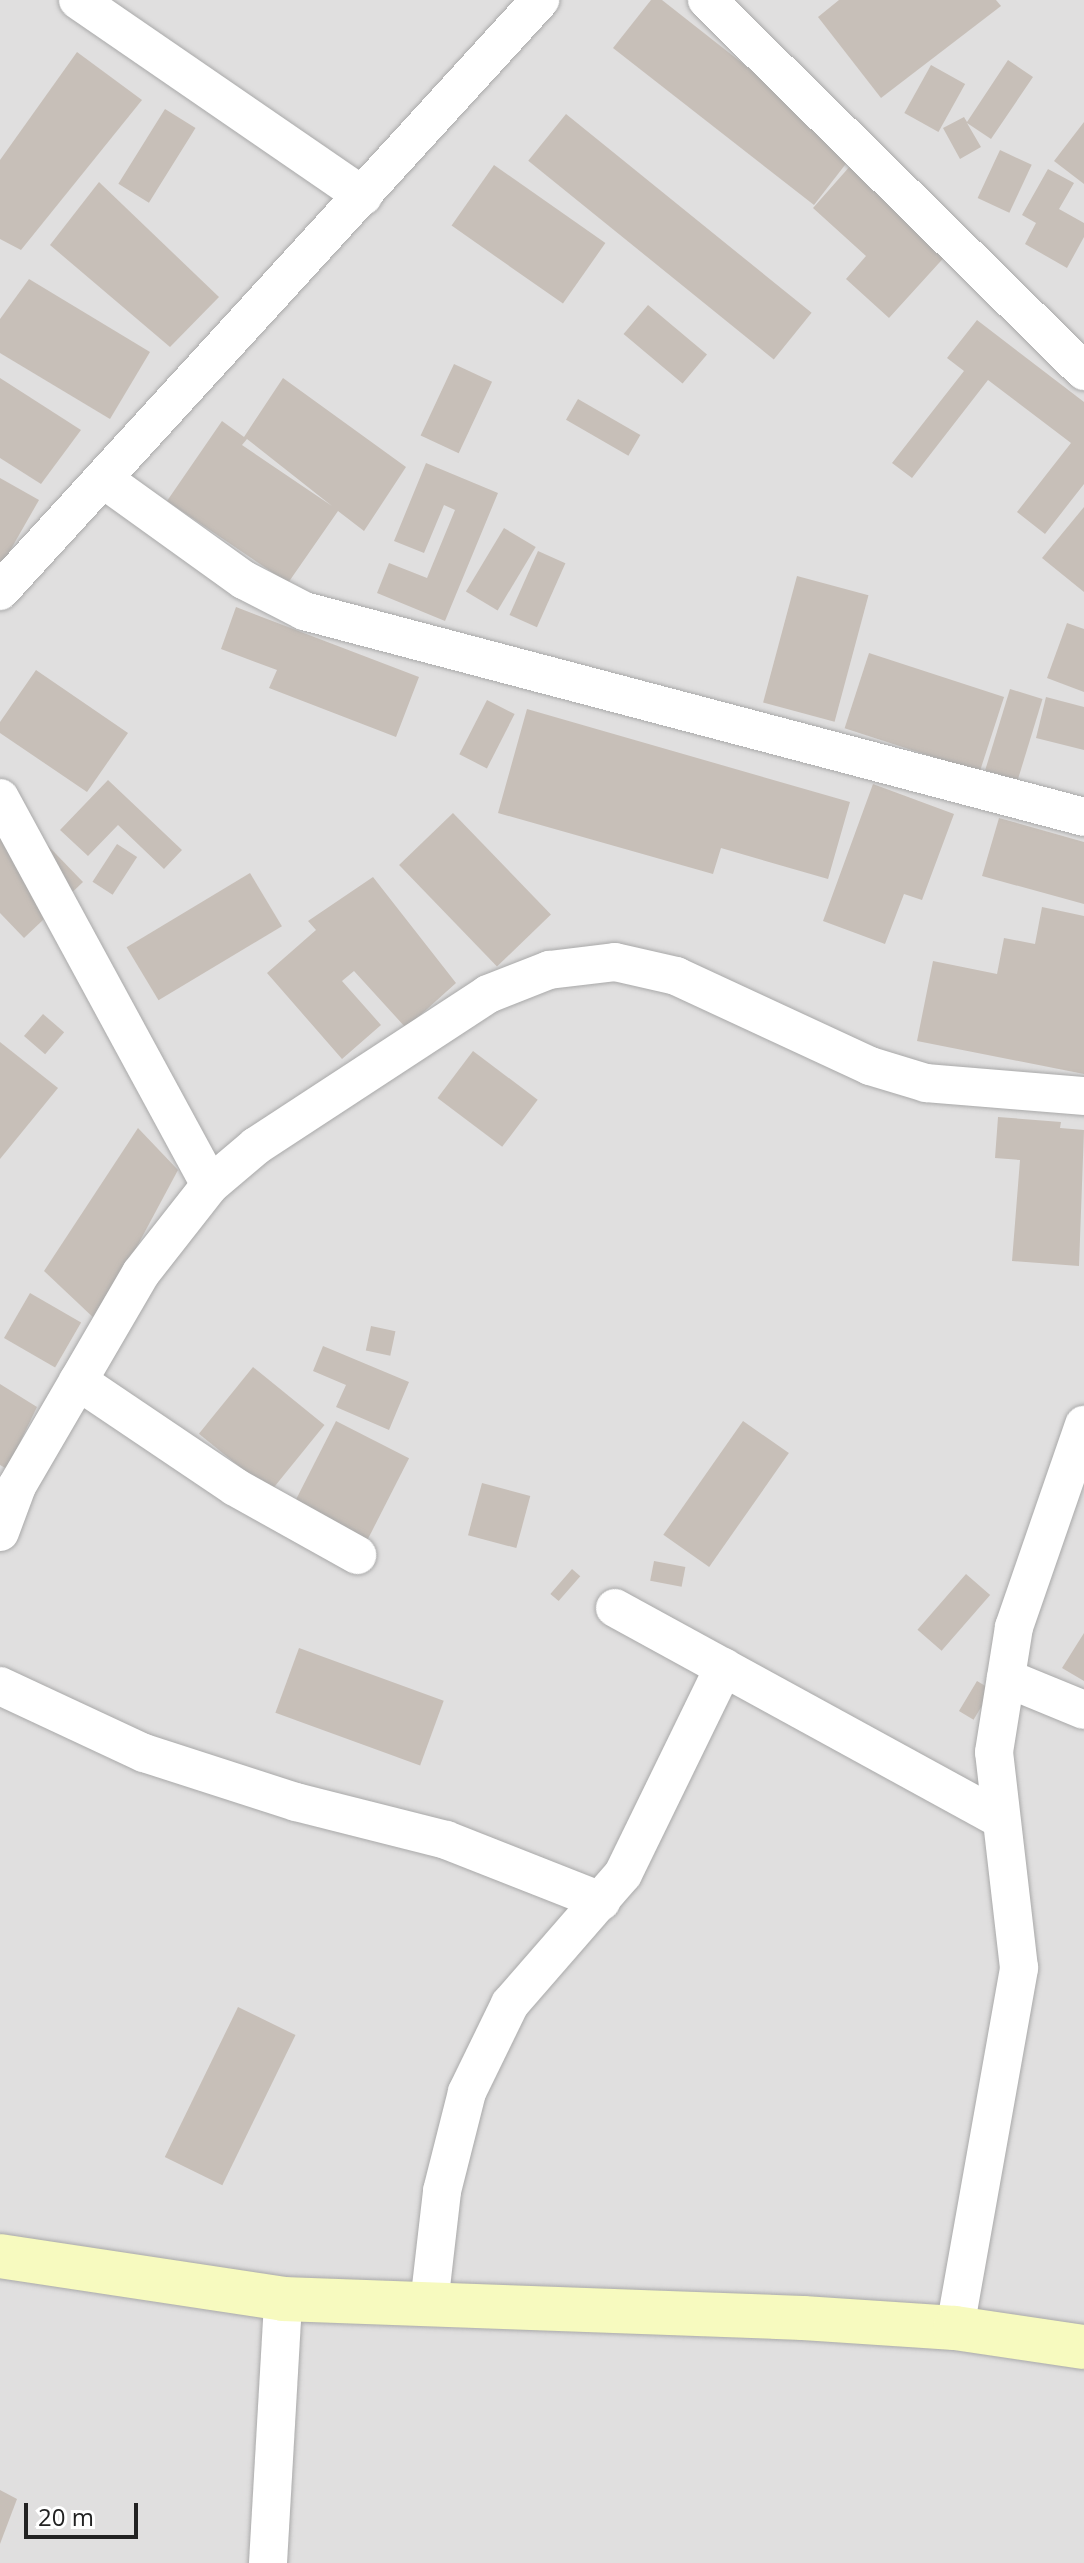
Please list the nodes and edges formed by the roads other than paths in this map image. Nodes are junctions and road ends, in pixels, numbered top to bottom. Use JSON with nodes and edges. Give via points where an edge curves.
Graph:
{"nodes":[{"id":1,"x":78,"y":0,"type":"edge"},
{"id":2,"x":540,"y":0,"type":"edge"},
{"id":3,"x":707,"y":0,"type":"edge"},
{"id":4,"x":363,"y":196,"type":"junction"},
{"id":5,"x":1084,"y":371,"type":"edge"},
{"id":6,"x":106,"y":481,"type":"junction"},
{"id":7,"x":2,"y":585,"type":"edge"},
{"id":8,"x":0,"y":798,"type":"edge"},
{"id":9,"x":1084,"y":817,"type":"edge"},
{"id":10,"x":1084,"y":1096,"type":"edge"},
{"id":11,"x":210,"y":1185,"type":"junction"},
{"id":12,"x":78,"y":1381,"type":"junction"},
{"id":13,"x":1084,"y":1425,"type":"edge"},
{"id":14,"x":0,"y":1532,"type":"edge"},
{"id":15,"x":357,"y":1555,"type":"dead end"},
{"id":16,"x":615,"y":1608,"type":"dead end"},
{"id":17,"x":724,"y":1667,"type":"junction"},
{"id":18,"x":1006,"y":1678,"type":"junction"},
{"id":19,"x":0,"y":1686,"type":"edge"},
{"id":20,"x":1084,"y":1710,"type":"edge"},
{"id":21,"x":999,"y":1818,"type":"junction"},
{"id":22,"x":601,"y":1901,"type":"junction"},
{"id":23,"x":0,"y":2256,"type":"edge"},
{"id":24,"x":283,"y":2299,"type":"junction"},
{"id":25,"x":429,"y":2304,"type":"junction"},
{"id":26,"x":955,"y":2328,"type":"junction"},
{"id":27,"x":1084,"y":2347,"type":"edge"},
{"id":28,"x":268,"y":2563,"type":"edge"}],
"edges":[{"from":1,"to":4,"type":"street"},
{"from":2,"to":4,"type":"street"},
{"from":3,"to":5,"type":"street"},
{"from":4,"to":6,"type":"street"},
{"from":6,"to":7,"type":"street"},
{"from":6,"to":9,"type":"street","via":[[244,580],[304,611]]},
{"from":8,"to":11,"type":"street"},
{"from":10,"to":11,"type":"street","via":[[926,1083],[870,1066],[676,976],[615,962],[549,970],[488,994],[256,1146]]},
{"from":11,"to":12,"type":"street","via":[[141,1273]]},
{"from":12,"to":14,"type":"street","via":[[17,1486]]},
{"from":12,"to":15,"type":"street","via":[[235,1487]]},
{"from":13,"to":18,"type":"street","via":[[1014,1627]]},
{"from":16,"to":17,"type":"street"},
{"from":17,"to":21,"type":"street"},
{"from":17,"to":22,"type":"street","via":[[623,1874]]},
{"from":18,"to":20,"type":"street"},
{"from":18,"to":21,"type":"street","via":[[994,1752]]},
{"from":19,"to":22,"type":"street","via":[[144,1753],[296,1802],[446,1840]]},
{"from":21,"to":26,"type":"street","via":[[1019,1968]]},
{"from":22,"to":25,"type":"street","via":[[510,2004],[467,2092],[442,2191]]},
{"from":23,"to":24,"type":"street"},
{"from":24,"to":25,"type":"street"},
{"from":24,"to":28,"type":"street"},
{"from":25,"to":26,"type":"street"},
{"from":26,"to":27,"type":"street"}]}
